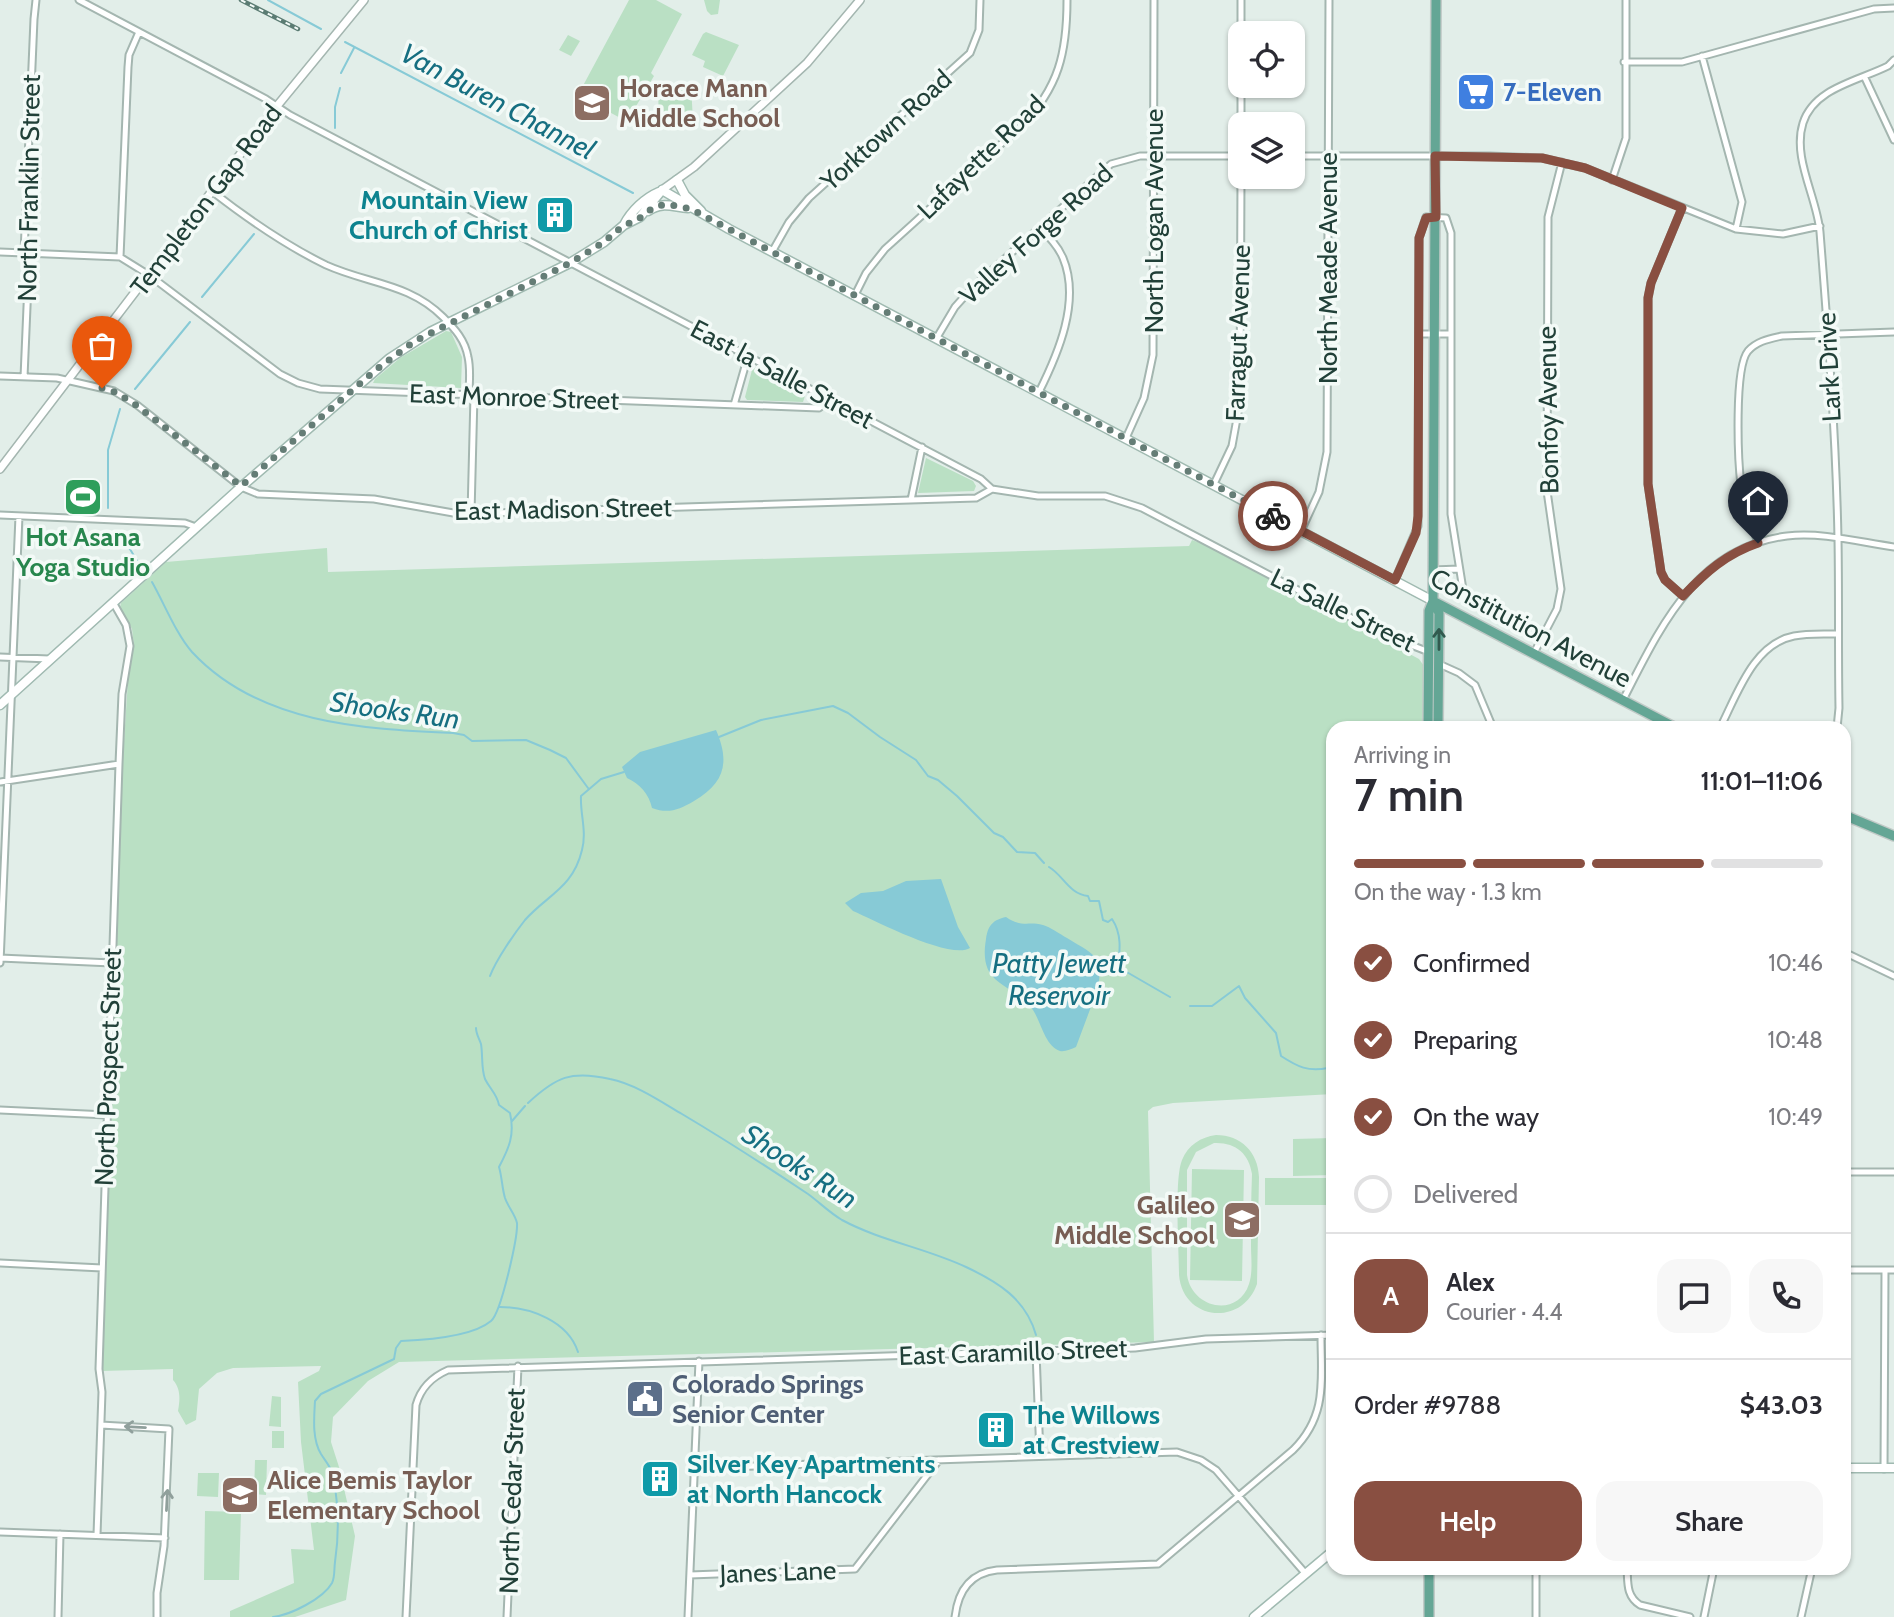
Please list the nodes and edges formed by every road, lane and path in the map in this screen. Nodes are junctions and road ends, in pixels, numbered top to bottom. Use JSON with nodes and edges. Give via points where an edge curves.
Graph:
{"nodes":[{"id":1,"x":36,"y":0,"type":"edge"},
{"id":2,"x":79,"y":0,"type":"edge"},
{"id":3,"x":365,"y":0,"type":"edge"},
{"id":4,"x":860,"y":0,"type":"edge"},
{"id":5,"x":980,"y":0,"type":"edge"},
{"id":6,"x":1068,"y":0,"type":"edge"},
{"id":7,"x":1154,"y":0,"type":"edge"},
{"id":8,"x":1241,"y":0,"type":"edge"},
{"id":9,"x":1329,"y":0,"type":"edge"},
{"id":10,"x":1436,"y":0,"type":"edge"},
{"id":11,"x":1626,"y":0,"type":"edge"},
{"id":12,"x":1894,"y":8,"type":"edge"},
{"id":13,"x":1241,"y":21,"type":"edge"},
{"id":14,"x":139,"y":32,"type":"junction"},
{"id":15,"x":1702,"y":56,"type":"junction"},
{"id":16,"x":1894,"y":60,"type":"edge"},
{"id":17,"x":1625,"y":62,"type":"junction"},
{"id":18,"x":1864,"y":78,"type":"junction"},
{"id":19,"x":277,"y":106,"type":"junction"},
{"id":20,"x":1894,"y":140,"type":"edge"},
{"id":21,"x":1153,"y":156,"type":"junction"},
{"id":22,"x":1228,"y":156,"type":"edge"},
{"id":23,"x":1305,"y":156,"type":"edge"},
{"id":24,"x":1329,"y":156,"type":"junction"},
{"id":25,"x":1435,"y":156,"type":"junction"},
{"id":26,"x":1562,"y":162,"type":"junction"},
{"id":27,"x":677,"y":180,"type":"junction"},
{"id":28,"x":1612,"y":180,"type":"junction"},
{"id":29,"x":1241,"y":189,"type":"edge"},
{"id":30,"x":662,"y":190,"type":"junction"},
{"id":31,"x":213,"y":192,"type":"junction"},
{"id":32,"x":1682,"y":208,"type":"junction"},
{"id":33,"x":691,"y":209,"type":"junction"},
{"id":34,"x":705,"y":216,"type":"junction"},
{"id":35,"x":640,"y":217,"type":"junction"},
{"id":36,"x":1436,"y":217,"type":"junction"},
{"id":37,"x":624,"y":225,"type":"junction"},
{"id":38,"x":1819,"y":226,"type":"junction"},
{"id":39,"x":1040,"y":228,"type":"junction"},
{"id":40,"x":1736,"y":229,"type":"junction"},
{"id":41,"x":772,"y":251,"type":"junction"},
{"id":42,"x":0,"y":252,"type":"edge"},
{"id":43,"x":24,"y":253,"type":"junction"},
{"id":44,"x":120,"y":257,"type":"junction"},
{"id":45,"x":570,"y":263,"type":"junction"},
{"id":46,"x":149,"y":275,"type":"junction"},
{"id":47,"x":855,"y":295,"type":"junction"},
{"id":48,"x":450,"y":324,"type":"junction"},
{"id":49,"x":1894,"y":332,"type":"edge"},
{"id":50,"x":1419,"y":334,"type":"junction"},
{"id":51,"x":1435,"y":334,"type":"junction"},
{"id":52,"x":1451,"y":334,"type":"junction"},
{"id":53,"x":1828,"y":334,"type":"junction"},
{"id":54,"x":936,"y":339,"type":"junction"},
{"id":55,"x":748,"y":356,"type":"junction"},
{"id":56,"x":0,"y":376,"type":"edge"},
{"id":57,"x":24,"y":377,"type":"junction"},
{"id":58,"x":69,"y":380,"type":"junction"},
{"id":59,"x":352,"y":391,"type":"junction"},
{"id":60,"x":1039,"y":392,"type":"junction"},
{"id":61,"x":471,"y":395,"type":"junction"},
{"id":62,"x":830,"y":399,"type":"junction"},
{"id":63,"x":734,"y":405,"type":"junction"},
{"id":64,"x":1126,"y":438,"type":"junction"},
{"id":65,"x":922,"y":447,"type":"junction"},
{"id":66,"x":0,"y":469,"type":"edge"},
{"id":67,"x":1214,"y":484,"type":"junction"},
{"id":68,"x":241,"y":486,"type":"junction"},
{"id":69,"x":992,"y":489,"type":"junction"},
{"id":70,"x":911,"y":500,"type":"junction"},
{"id":71,"x":471,"y":514,"type":"junction"},
{"id":72,"x":0,"y":515,"type":"edge"},
{"id":73,"x":19,"y":516,"type":"junction"},
{"id":74,"x":196,"y":527,"type":"junction"},
{"id":75,"x":1301,"y":531,"type":"junction"},
{"id":76,"x":1838,"y":538,"type":"junction"},
{"id":77,"x":1758,"y":543,"type":"junction"},
{"id":78,"x":1894,"y":547,"type":"edge"},
{"id":79,"x":1220,"y":548,"type":"joint"},
{"id":80,"x":1460,"y":569,"type":"junction"},
{"id":81,"x":1433,"y":570,"type":"junction"},
{"id":82,"x":1395,"y":580,"type":"junction"},
{"id":83,"x":1464,"y":596,"type":"dead end"},
{"id":84,"x":1683,"y":596,"type":"junction"},
{"id":85,"x":1433,"y":601,"type":"junction"},
{"id":86,"x":114,"y":604,"type":"junction"},
{"id":87,"x":1838,"y":634,"type":"junction"},
{"id":88,"x":1429,"y":652,"type":"junction"},
{"id":89,"x":1534,"y":653,"type":"junction"},
{"id":90,"x":0,"y":657,"type":"edge"},
{"id":91,"x":13,"y":658,"type":"junction"},
{"id":92,"x":52,"y":659,"type":"junction"},
{"id":93,"x":1439,"y":664,"type":"junction"},
{"id":94,"x":12,"y":695,"type":"junction"},
{"id":95,"x":1623,"y":700,"type":"junction"},
{"id":96,"x":0,"y":705,"type":"edge"},
{"id":97,"x":1428,"y":721,"type":"edge"},
{"id":98,"x":1438,"y":721,"type":"edge"},
{"id":99,"x":1490,"y":721,"type":"edge"},
{"id":100,"x":1663,"y":721,"type":"edge"},
{"id":101,"x":1724,"y":721,"type":"edge"},
{"id":102,"x":1837,"y":721,"type":"edge"},
{"id":103,"x":119,"y":764,"type":"junction"},
{"id":104,"x":8,"y":781,"type":"junction"},
{"id":105,"x":0,"y":782,"type":"edge"},
{"id":106,"x":1851,"y":818,"type":"edge"},
{"id":107,"x":1894,"y":836,"type":"edge"},
{"id":108,"x":1851,"y":955,"type":"edge"},
{"id":109,"x":0,"y":958,"type":"edge"},
{"id":110,"x":0,"y":963,"type":"edge"},
{"id":111,"x":112,"y":963,"type":"junction"},
{"id":112,"x":1894,"y":976,"type":"edge"},
{"id":113,"x":0,"y":1110,"type":"edge"},
{"id":114,"x":107,"y":1115,"type":"junction"},
{"id":115,"x":1851,"y":1172,"type":"edge"},
{"id":116,"x":1894,"y":1172,"type":"edge"},
{"id":117,"x":0,"y":1263,"type":"edge"},
{"id":118,"x":102,"y":1268,"type":"junction"},
{"id":119,"x":1851,"y":1270,"type":"edge"},
{"id":120,"x":1885,"y":1270,"type":"junction"},
{"id":121,"x":1894,"y":1270,"type":"edge"},
{"id":122,"x":1321,"y":1335,"type":"junction"},
{"id":123,"x":1326,"y":1335,"type":"edge"},
{"id":124,"x":1036,"y":1352,"type":"junction"},
{"id":125,"x":699,"y":1361,"type":"junction"},
{"id":126,"x":517,"y":1366,"type":"junction"},
{"id":127,"x":101,"y":1425,"type":"junction"},
{"id":128,"x":1040,"y":1456,"type":"junction"},
{"id":129,"x":939,"y":1460,"type":"junction"},
{"id":130,"x":695,"y":1468,"type":"junction"},
{"id":131,"x":1851,"y":1468,"type":"edge"},
{"id":132,"x":1894,"y":1468,"type":"edge"},
{"id":133,"x":1884,"y":1469,"type":"junction"},
{"id":134,"x":1240,"y":1495,"type":"junction"},
{"id":135,"x":0,"y":1532,"type":"edge"},
{"id":136,"x":60,"y":1534,"type":"junction"},
{"id":137,"x":97,"y":1535,"type":"junction"},
{"id":138,"x":165,"y":1538,"type":"junction"},
{"id":139,"x":1326,"y":1556,"type":"edge"},
{"id":140,"x":1305,"y":1573,"type":"junction"},
{"id":141,"x":1429,"y":1575,"type":"edge"},
{"id":142,"x":1536,"y":1575,"type":"edge"},
{"id":143,"x":1628,"y":1575,"type":"edge"},
{"id":144,"x":1713,"y":1575,"type":"edge"},
{"id":145,"x":1810,"y":1575,"type":"edge"},
{"id":146,"x":690,"y":1576,"type":"junction"},
{"id":147,"x":58,"y":1617,"type":"edge"},
{"id":148,"x":157,"y":1617,"type":"edge"},
{"id":149,"x":407,"y":1617,"type":"edge"},
{"id":150,"x":507,"y":1617,"type":"edge"},
{"id":151,"x":688,"y":1617,"type":"edge"},
{"id":152,"x":955,"y":1617,"type":"edge"},
{"id":153,"x":1254,"y":1617,"type":"edge"},
{"id":154,"x":1429,"y":1617,"type":"edge"},
{"id":155,"x":1536,"y":1617,"type":"edge"},
{"id":156,"x":1690,"y":1617,"type":"edge"},
{"id":157,"x":1704,"y":1617,"type":"edge"},
{"id":158,"x":1801,"y":1617,"type":"edge"}],
"edges":[{"from":1,"to":43,"type":"street","name":"North Franklin Street"},
{"from":2,"to":14,"type":"street"},
{"from":3,"to":19,"type":"street","name":"Templeton Gap Road"},
{"from":4,"to":27,"type":"street","via":[[813,57]]},
{"from":5,"to":41,"type":"street","name":"Yorktown Road","via":[[979,30],[970,53],[809,198]]},
{"from":6,"to":47,"type":"street","name":"Lafayette Road","via":[[1062,61],[1041,103],[885,249]]},
{"from":7,"to":21,"type":"street","name":"North Logan Avenue"},
{"from":8,"to":13,"type":"street"},
{"from":9,"to":24,"type":"street","name":"North Meade Avenue"},
{"from":10,"to":25,"type":"main road"},
{"from":11,"to":17,"type":"street"},
{"from":12,"to":15,"type":"street","via":[[1874,9]]},
{"from":14,"to":19,"type":"street"},
{"from":14,"to":44,"type":"street","via":[[129,55]]},
{"from":15,"to":17,"type":"street","via":[[1682,62]]},
{"from":15,"to":40,"type":"street","via":[[1742,202]]},
{"from":16,"to":18,"type":"street","name":"Lark Drive"},
{"from":17,"to":28,"type":"street","via":[[1626,138]]},
{"from":18,"to":20,"type":"street"},
{"from":18,"to":38,"type":"street","name":"Lark Drive","via":[[1825,94],[1802,124],[1802,156]]},
{"from":19,"to":31,"type":"street","name":"Templeton Gap Road"},
{"from":19,"to":45,"type":"street"},
{"from":21,"to":22,"type":"street","name":"Valley Forge Road"},
{"from":21,"to":39,"type":"street","name":"Valley Forge Road","via":[[1111,164]]},
{"from":21,"to":64,"type":"street","name":"North Logan Avenue","via":[[1153,355],[1144,398]]},
{"from":23,"to":24,"type":"street"},
{"from":24,"to":25,"type":"street"},
{"from":24,"to":75,"type":"street","name":"North Meade Avenue","via":[[1327,452],[1318,492]]},
{"from":25,"to":26,"type":"street","via":[[1529,156]]},
{"from":25,"to":36,"type":"main road"},
{"from":26,"to":28,"type":"street"},
{"from":26,"to":89,"type":"street","name":"Bonfoy Avenue","via":[[1548,217],[1547,491],[1561,589],[1557,609]]},
{"from":27,"to":30,"type":"street"},
{"from":27,"to":34,"type":"main road"},
{"from":28,"to":32,"type":"street"},
{"from":29,"to":67,"type":"street","name":"Farragut Avenue","via":[[1240,402],[1236,434]]},
{"from":30,"to":33,"type":"main road","name":"Constitution Avenue"},
{"from":30,"to":35,"type":"main road"},
{"from":30,"to":37,"type":"main road","via":[[629,215]]},
{"from":31,"to":46,"type":"street","name":"Templeton Gap Road"},
{"from":31,"to":48,"type":"street","via":[[284,243],[335,269],[416,296]]},
{"from":32,"to":40,"type":"street"},
{"from":32,"to":84,"type":"street","via":[[1649,290],[1648,484],[1661,572]]},
{"from":33,"to":34,"type":"main road","name":"Constitution Avenue"},
{"from":33,"to":35,"type":"main road","via":[[660,205]]},
{"from":34,"to":41,"type":"main road","name":"Constitution Avenue"},
{"from":35,"to":37,"type":"main road"},
{"from":36,"to":50,"type":"street","via":[[1426,218],[1420,230]]},
{"from":36,"to":51,"type":"main road"},
{"from":36,"to":52,"type":"street","via":[[1446,218],[1451,228]]},
{"from":37,"to":45,"type":"main road"},
{"from":38,"to":40,"type":"street","via":[[1783,234]]},
{"from":38,"to":53,"type":"street","name":"Lark Drive"},
{"from":39,"to":54,"type":"street","name":"Valley Forge Road","via":[[964,296]]},
{"from":39,"to":60,"type":"street","via":[[1063,257],[1068,291],[1058,348]]},
{"from":41,"to":47,"type":"main road","name":"Constitution Avenue"},
{"from":42,"to":43,"type":"street","name":"East Monroe Street"},
{"from":43,"to":44,"type":"street","name":"East Monroe Street"},
{"from":43,"to":57,"type":"street","name":"North Franklin Street","via":[[29,260]]},
{"from":44,"to":46,"type":"street","name":"East Monroe Street"},
{"from":45,"to":48,"type":"main road"},
{"from":45,"to":55,"type":"street","name":"East la Salle Street"},
{"from":46,"to":58,"type":"street","name":"Templeton Gap Road"},
{"from":46,"to":59,"type":"street","name":"East Monroe Street","via":[[281,374],[308,386]]},
{"from":47,"to":54,"type":"main road","name":"Constitution Avenue"},
{"from":48,"to":59,"type":"main road","via":[[399,351]]},
{"from":48,"to":61,"type":"street","via":[[468,356]]},
{"from":49,"to":53,"type":"street"},
{"from":50,"to":51,"type":"street"},
{"from":50,"to":82,"type":"street","via":[[1418,526]]},
{"from":51,"to":52,"type":"street"},
{"from":51,"to":81,"type":"main road"},
{"from":52,"to":80,"type":"street","via":[[1451,514]]},
{"from":53,"to":76,"type":"street","name":"Lark Drive"},
{"from":53,"to":77,"type":"street","via":[[1766,339],[1747,352],[1743,361],[1740,471]]},
{"from":54,"to":60,"type":"main road","name":"Constitution Avenue"},
{"from":55,"to":62,"type":"street","name":"East la Salle Street"},
{"from":55,"to":63,"type":"street"},
{"from":56,"to":57,"type":"street","name":"East Madison Street"},
{"from":57,"to":58,"type":"street","name":"East Madison Street"},
{"from":58,"to":66,"type":"street","name":"Templeton Gap Road"},
{"from":58,"to":68,"type":"street","name":"East Madison Street","via":[[125,397]]},
{"from":59,"to":61,"type":"street","name":"East Monroe Street"},
{"from":59,"to":68,"type":"main road"},
{"from":60,"to":64,"type":"main road","name":"Constitution Avenue"},
{"from":61,"to":63,"type":"street","name":"East Monroe Street"},
{"from":61,"to":71,"type":"street"},
{"from":62,"to":63,"type":"street","name":"East Monroe Street","via":[[819,408]]},
{"from":62,"to":65,"type":"street","name":"East la Salle Street"},
{"from":64,"to":67,"type":"main road","name":"Constitution Avenue"},
{"from":65,"to":69,"type":"street","name":"East la Salle Street"},
{"from":65,"to":70,"type":"street"},
{"from":67,"to":75,"type":"main road","name":"Constitution Avenue"},
{"from":68,"to":71,"type":"street","name":"East Madison Street","via":[[258,494],[374,499]]},
{"from":68,"to":74,"type":"main road"},
{"from":69,"to":70,"type":"street","name":"East Madison Street","via":[[976,498]]},
{"from":69,"to":79,"type":"street","name":"East Madison Street","via":[[1024,495],[1105,496],[1131,502]]},
{"from":70,"to":71,"type":"street","name":"East Madison Street"},
{"from":72,"to":73,"type":"street"},
{"from":73,"to":74,"type":"street"},
{"from":73,"to":91,"type":"street"},
{"from":74,"to":86,"type":"main road"},
{"from":75,"to":82,"type":"main road","name":"Constitution Avenue"},
{"from":76,"to":77,"type":"street","via":[[1786,536]]},
{"from":76,"to":78,"type":"street"},
{"from":76,"to":87,"type":"street","name":"Lark Drive"},
{"from":77,"to":84,"type":"street","via":[[1727,556]]},
{"from":79,"to":88,"type":"street","name":"La Salle Street","via":[[1380,633]]},
{"from":80,"to":81,"type":"street"},
{"from":80,"to":83,"type":"street"},
{"from":81,"to":85,"type":"main road"},
{"from":82,"to":85,"type":"main road","name":"Constitution Avenue"},
{"from":84,"to":95,"type":"street","via":[[1657,632]]},
{"from":85,"to":88,"type":"main road"},
{"from":85,"to":89,"type":"main road","name":"Constitution Avenue"},
{"from":93,"to":85,"type":"main road","one_way":true,"via":[[1439,613]]},
{"from":86,"to":92,"type":"main road"},
{"from":86,"to":103,"type":"street","name":"North Prospect Street","via":[[126,625],[130,646],[122,694]]},
{"from":87,"to":101,"type":"street","via":[[1792,636],[1765,651]]},
{"from":87,"to":102,"type":"street","name":"Lark Drive"},
{"from":88,"to":97,"type":"main road"},
{"from":89,"to":95,"type":"main road","name":"Constitution Avenue"},
{"from":90,"to":91,"type":"street"},
{"from":91,"to":92,"type":"street"},
{"from":91,"to":94,"type":"street"},
{"from":92,"to":94,"type":"main road"},
{"from":93,"to":98,"type":"main road"},
{"from":93,"to":99,"type":"street","name":"La Salle Street","via":[[1475,685]]},
{"from":94,"to":96,"type":"main road"},
{"from":94,"to":104,"type":"street"},
{"from":95,"to":100,"type":"main road","name":"Constitution Avenue"},
{"from":103,"to":104,"type":"street"},
{"from":103,"to":111,"type":"street","name":"North Prospect Street"},
{"from":104,"to":105,"type":"street"},
{"from":104,"to":109,"type":"street"},
{"from":106,"to":107,"type":"main road"},
{"from":108,"to":112,"type":"street"},
{"from":109,"to":110,"type":"street"},
{"from":109,"to":111,"type":"street"},
{"from":111,"to":114,"type":"street","name":"North Prospect Street"},
{"from":113,"to":114,"type":"street"},
{"from":114,"to":118,"type":"street","name":"North Prospect Street"},
{"from":115,"to":116,"type":"street"},
{"from":117,"to":118,"type":"street"},
{"from":118,"to":127,"type":"street","name":"North Prospect Street"},
{"from":119,"to":120,"type":"street"},
{"from":120,"to":121,"type":"street"},
{"from":120,"to":133,"type":"street"},
{"from":122,"to":123,"type":"street","name":"East Caramillo Street"},
{"from":122,"to":124,"type":"street","name":"East Caramillo Street"},
{"from":122,"to":134,"type":"street","via":[[1322,1389],[1316,1418],[1299,1444]]},
{"from":124,"to":125,"type":"street","name":"East Caramillo Street"},
{"from":124,"to":128,"type":"street"},
{"from":125,"to":126,"type":"street","name":"East Caramillo Street"},
{"from":125,"to":130,"type":"street"},
{"from":126,"to":149,"type":"street","name":"East Caramillo Street","via":[[456,1368],[442,1373],[426,1384],[416,1405]]},
{"from":126,"to":150,"type":"street","name":"North Cedar Street"},
{"from":127,"to":137,"type":"street","name":"North Prospect Street"},
{"from":138,"to":127,"type":"street","one_way":true,"via":[[169,1429]]},
{"from":128,"to":129,"type":"street"},
{"from":128,"to":134,"type":"street","via":[[1177,1452],[1210,1465]]},
{"from":129,"to":130,"type":"street"},
{"from":129,"to":146,"type":"street","name":"Janes Lane","via":[[855,1569]]},
{"from":130,"to":146,"type":"street"},
{"from":131,"to":133,"type":"main road"},
{"from":132,"to":133,"type":"main road"},
{"from":134,"to":140,"type":"street"},
{"from":134,"to":152,"type":"street","via":[[1158,1564],[984,1572],[965,1586]]},
{"from":135,"to":136,"type":"street"},
{"from":136,"to":137,"type":"street"},
{"from":136,"to":147,"type":"street"},
{"from":137,"to":138,"type":"street"},
{"from":138,"to":148,"type":"street"},
{"from":139,"to":140,"type":"main road"},
{"from":140,"to":153,"type":"main road"},
{"from":141,"to":154,"type":"main road"},
{"from":142,"to":155,"type":"street"},
{"from":143,"to":156,"type":"street","via":[[1628,1591],[1634,1601]]},
{"from":144,"to":157,"type":"street"},
{"from":145,"to":158,"type":"street"},
{"from":146,"to":151,"type":"street"}]}
